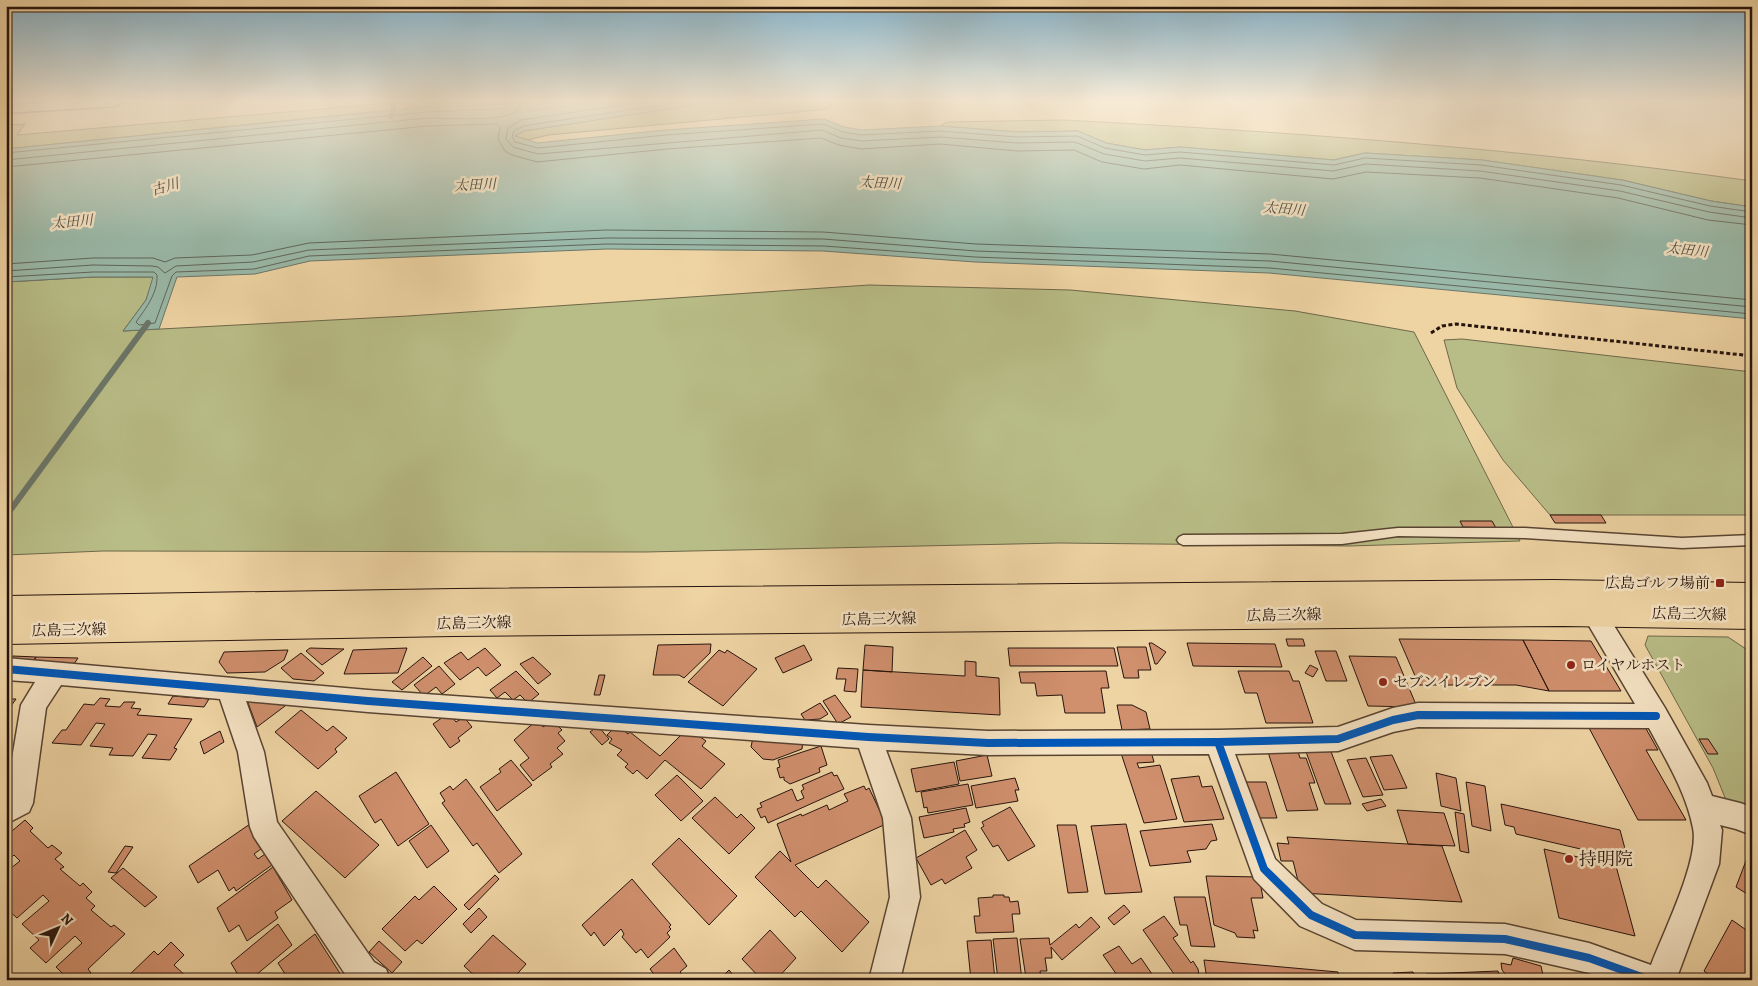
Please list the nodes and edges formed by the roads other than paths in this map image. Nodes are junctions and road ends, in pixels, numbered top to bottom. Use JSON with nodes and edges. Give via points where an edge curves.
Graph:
{"nodes":[{"id":1,"x":1183,"y":540,"type":"dead end"},
{"id":2,"x":1752,"y":540,"type":"edge"},
{"id":3,"x":1752,"y":595,"type":"edge"},
{"id":4,"x":1587,"y":603,"type":"junction"},
{"id":5,"x":6,"y":609,"type":"edge"},
{"id":6,"x":1752,"y":616,"type":"edge"},
{"id":7,"x":6,"y":631,"type":"edge"},
{"id":8,"x":6,"y":669,"type":"edge"},
{"id":9,"x":54,"y":674,"type":"junction"},
{"id":10,"x":230,"y":690,"type":"junction"},
{"id":11,"x":1656,"y":716,"type":"junction"},
{"id":12,"x":868,"y":737,"type":"junction"},
{"id":13,"x":1218,"y":742,"type":"junction"},
{"id":14,"x":1701,"y":807,"type":"junction"},
{"id":15,"x":6,"y":811,"type":"edge"},
{"id":16,"x":1752,"y":822,"type":"edge"},
{"id":17,"x":375,"y":980,"type":"edge"},
{"id":18,"x":884,"y":980,"type":"edge"},
{"id":19,"x":1650,"y":980,"type":"edge"},
{"id":20,"x":1660,"y":980,"type":"edge"}],
"edges":[{"from":1,"to":2,"type":"lane","via":[[1342,539],[1398,532],[1525,533],[1682,543]]},
{"from":3,"to":4,"type":"main road","name":"広島三次線"},
{"from":4,"to":5,"type":"main road","name":"広島三次線","via":[[465,600]]},
{"from":4,"to":6,"type":"main road","name":"広島三次線"},
{"from":4,"to":7,"type":"main road","name":"広島三次線"},
{"from":4,"to":11,"type":"street"},
{"from":8,"to":9,"type":"street"},
{"from":9,"to":10,"type":"street"},
{"from":9,"to":15,"type":"street","via":[[34,705],[19,803]]},
{"from":10,"to":12,"type":"street"},
{"from":10,"to":17,"type":"street","via":[[251,752],[264,827],[363,973]]},
{"from":11,"to":13,"type":"street","via":[[1418,715],[1338,739]]},
{"from":11,"to":14,"type":"street","via":[[1697,792]]},
{"from":12,"to":13,"type":"street","via":[[988,743]]},
{"from":12,"to":18,"type":"street","via":[[897,818],[905,897]]},
{"from":13,"to":19,"type":"street","via":[[1264,869],[1311,915],[1356,935],[1505,939],[1589,958]]},
{"from":14,"to":16,"type":"street"},
{"from":14,"to":20,"type":"street","via":[[1708,830],[1705,864]]}]}
